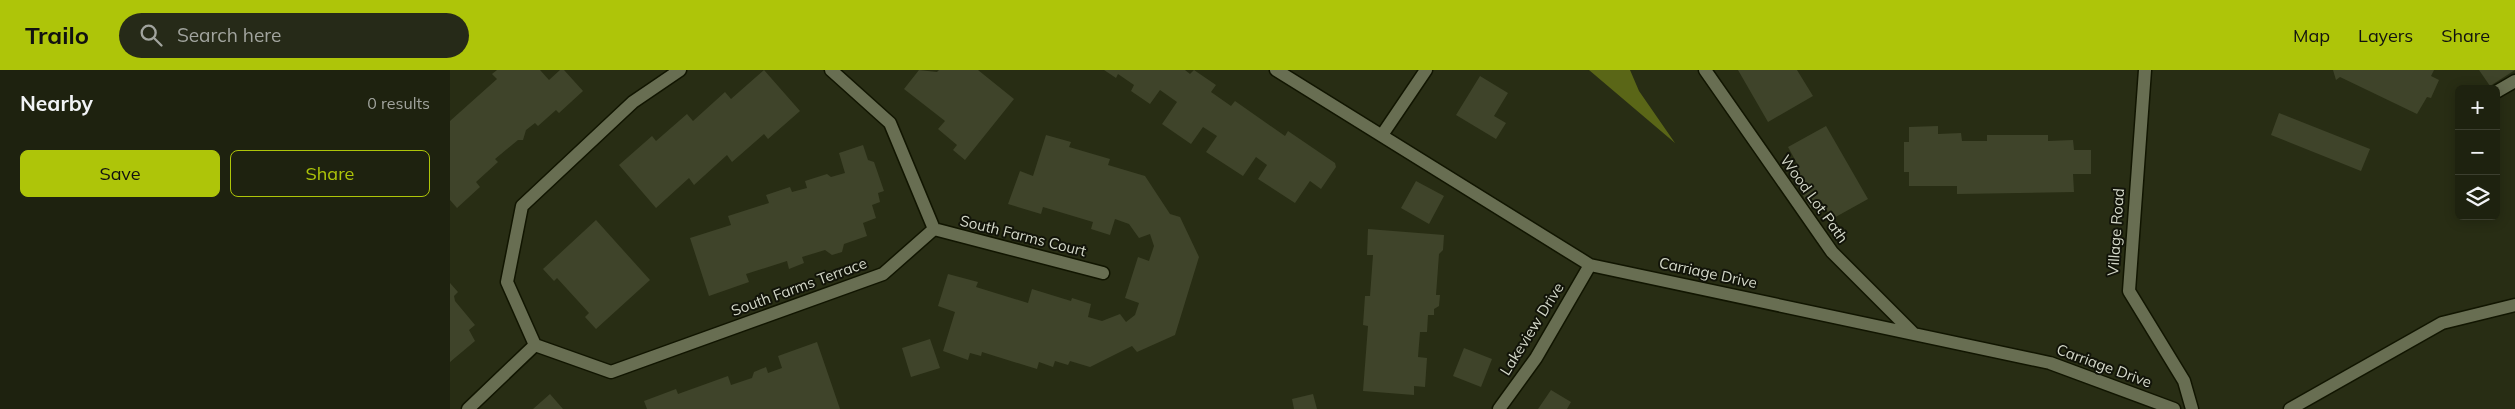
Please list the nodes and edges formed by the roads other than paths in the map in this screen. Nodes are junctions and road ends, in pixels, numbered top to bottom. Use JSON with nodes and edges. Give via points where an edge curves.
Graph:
{"nodes":[{"id":1,"x":680,"y":70,"type":"edge"},
{"id":2,"x":831,"y":70,"type":"edge"},
{"id":3,"x":1276,"y":70,"type":"edge"},
{"id":4,"x":1426,"y":70,"type":"edge"},
{"id":5,"x":1705,"y":70,"type":"edge"},
{"id":6,"x":2145,"y":70,"type":"edge"},
{"id":7,"x":2515,"y":81,"type":"edge"},
{"id":8,"x":2500,"y":90,"type":"edge"},
{"id":9,"x":1382,"y":136,"type":"junction"},
{"id":10,"x":934,"y":230,"type":"junction"},
{"id":11,"x":1590,"y":265,"type":"junction"},
{"id":12,"x":1103,"y":273,"type":"dead end"},
{"id":13,"x":2515,"y":305,"type":"edge"},
{"id":14,"x":1913,"y":333,"type":"junction"},
{"id":15,"x":535,"y":345,"type":"junction"},
{"id":16,"x":468,"y":409,"type":"edge"},
{"id":17,"x":1499,"y":409,"type":"edge"},
{"id":18,"x":2174,"y":409,"type":"edge"},
{"id":19,"x":2192,"y":409,"type":"edge"},
{"id":20,"x":2290,"y":409,"type":"edge"}],
"edges":[{"from":1,"to":15,"type":"street","via":[[633,102],[522,206],[507,282]]},
{"from":2,"to":10,"type":"street","via":[[890,123]]},
{"from":3,"to":9,"type":"street","name":"Carriage Drive"},
{"from":4,"to":9,"type":"street"},
{"from":5,"to":14,"type":"street","name":"Wood Lot Path","via":[[1832,252]]},
{"from":6,"to":19,"type":"street","name":"Village Road","via":[[2129,291],[2184,382]]},
{"from":7,"to":8,"type":"street"},
{"from":9,"to":11,"type":"street","name":"Carriage Drive"},
{"from":10,"to":12,"type":"street","name":"South Farms Court"},
{"from":10,"to":15,"type":"street","name":"South Farms Terrace","via":[[882,274],[611,372]]},
{"from":11,"to":14,"type":"street","name":"Carriage Drive"},
{"from":11,"to":17,"type":"street","name":"Lakeview Drive","via":[[1536,358]]},
{"from":13,"to":20,"type":"street","via":[[2442,323]]},
{"from":14,"to":18,"type":"street","name":"Carriage Drive","via":[[2050,363]]},
{"from":15,"to":16,"type":"street"}]}
